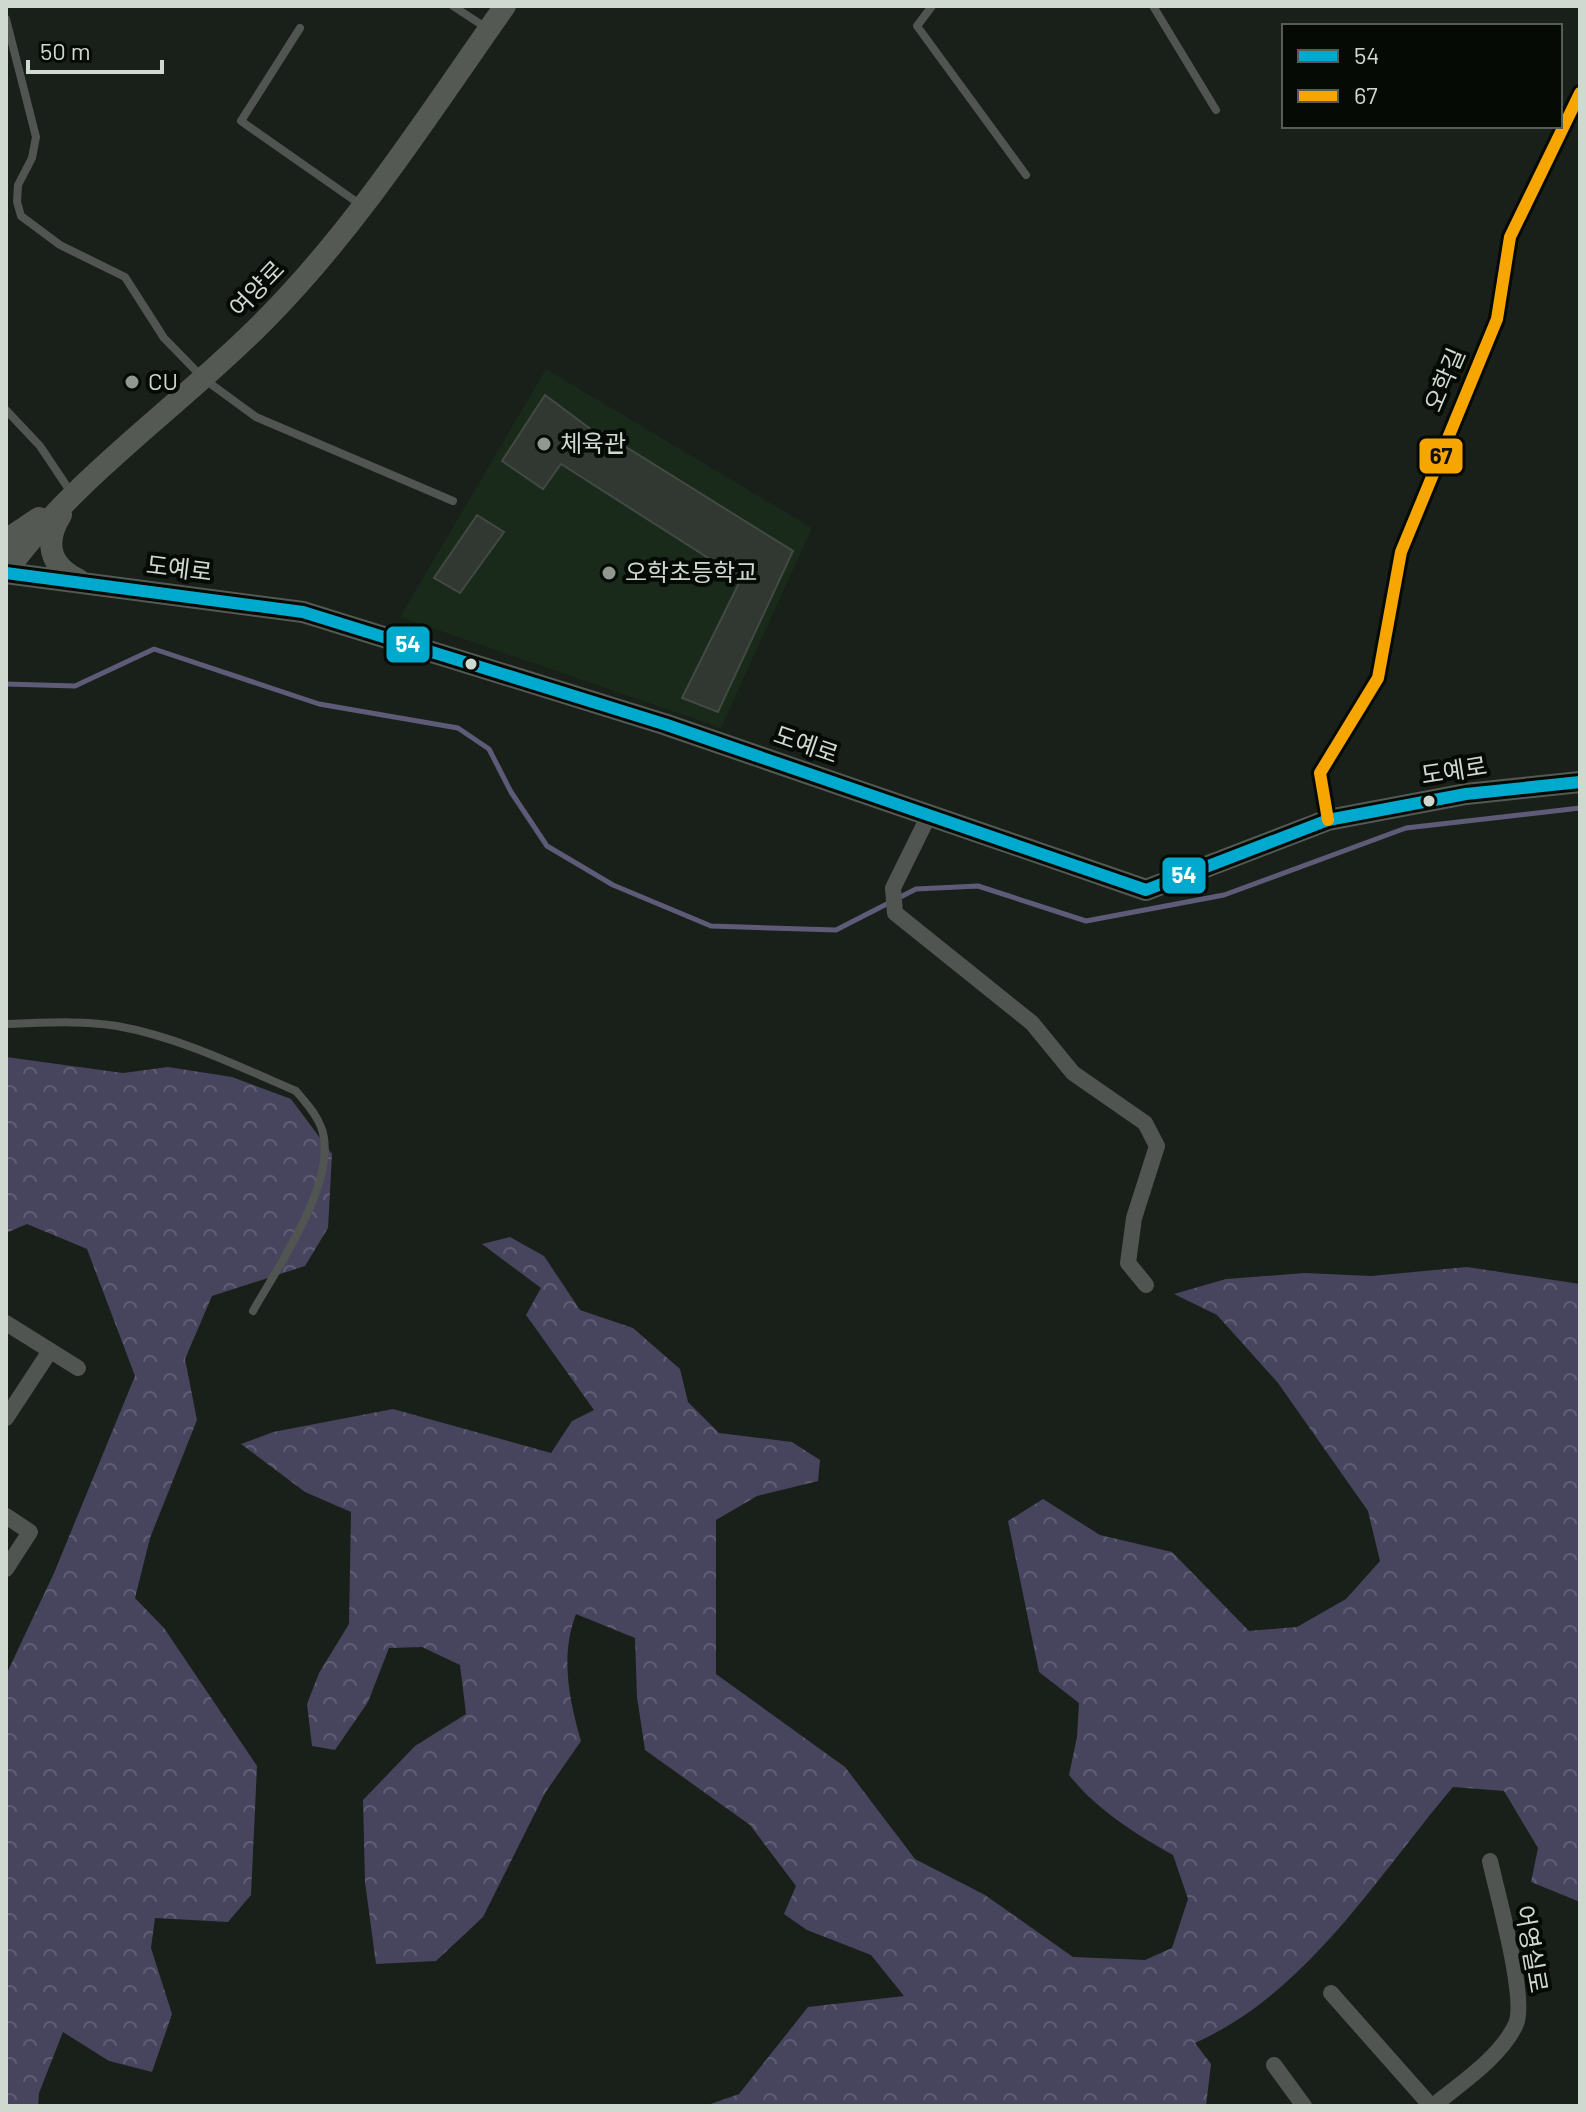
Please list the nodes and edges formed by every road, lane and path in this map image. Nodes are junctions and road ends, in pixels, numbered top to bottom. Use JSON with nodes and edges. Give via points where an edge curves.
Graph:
{"nodes":[{"id":1,"x":453,"y":6,"type":"edge"},
{"id":2,"x":505,"y":6,"type":"edge"},
{"id":3,"x":932,"y":6,"type":"edge"},
{"id":4,"x":1153,"y":6,"type":"edge"},
{"id":5,"x":6,"y":19,"type":"edge"},
{"id":6,"x":300,"y":28,"type":"dead end"},
{"id":7,"x":488,"y":29,"type":"junction"},
{"id":8,"x":1580,"y":93,"type":"edge"},
{"id":9,"x":1216,"y":110,"type":"dead end"},
{"id":10,"x":1026,"y":175,"type":"dead end"},
{"id":11,"x":362,"y":205,"type":"junction"},
{"id":12,"x":204,"y":379,"type":"junction"},
{"id":13,"x":6,"y":410,"type":"edge"},
{"id":14,"x":73,"y":495,"type":"junction"},
{"id":15,"x":453,"y":501,"type":"dead end"},
{"id":16,"x":6,"y":540,"type":"edge"},
{"id":17,"x":6,"y":572,"type":"edge"},
{"id":18,"x":87,"y":583,"type":"junction"},
{"id":19,"x":1580,"y":782,"type":"edge"},
{"id":20,"x":929,"y":815,"type":"junction"},
{"id":21,"x":1328,"y":820,"type":"junction"},
{"id":22,"x":6,"y":1024,"type":"edge"},
{"id":23,"x":1146,"y":1285,"type":"dead end"},
{"id":24,"x":253,"y":1311,"type":"dead end"},
{"id":25,"x":6,"y":1323,"type":"edge"},
{"id":26,"x":50,"y":1351,"type":"junction"},
{"id":27,"x":78,"y":1368,"type":"dead end"},
{"id":28,"x":6,"y":1418,"type":"edge"},
{"id":29,"x":6,"y":1516,"type":"edge"},
{"id":30,"x":6,"y":1569,"type":"edge"},
{"id":31,"x":1490,"y":1861,"type":"dead end"},
{"id":32,"x":1331,"y":1993,"type":"dead end"},
{"id":33,"x":1274,"y":2065,"type":"dead end"},
{"id":34,"x":1304,"y":2106,"type":"edge"},
{"id":35,"x":1432,"y":2106,"type":"edge"}],
"edges":[{"from":1,"to":7,"type":"lane"},
{"from":2,"to":7,"type":"street","name":"여양로"},
{"from":3,"to":10,"type":"lane","via":[[917,26]]},
{"from":4,"to":9,"type":"lane"},
{"from":5,"to":12,"type":"lane","via":[[36,137],[18,185],[21,216],[60,245],[125,277],[164,338]]},
{"from":6,"to":11,"type":"lane","via":[[241,121]]},
{"from":7,"to":11,"type":"street","name":"여양로"},
{"from":8,"to":21,"type":"street","name":"오학길","via":[[1510,237],[1497,319],[1401,552],[1378,678],[1320,773]]},
{"from":11,"to":12,"type":"street","name":"여양로","via":[[297,287]]},
{"from":12,"to":14,"type":"street","name":"여양로"},
{"from":12,"to":15,"type":"lane","via":[[256,417]]},
{"from":13,"to":14,"type":"lane","via":[[40,446]]},
{"from":14,"to":16,"type":"street"},
{"from":14,"to":17,"type":"street","name":"여양로"},
{"from":14,"to":18,"type":"street","via":[[54,526],[51,554],[67,574]]},
{"from":17,"to":18,"type":"street","name":"도예로"},
{"from":18,"to":20,"type":"street","name":"도예로","via":[[303,612],[664,724]]},
{"from":19,"to":21,"type":"street","name":"도예로","via":[[1466,794]]},
{"from":20,"to":21,"type":"street","name":"도예로","via":[[1146,890]]},
{"from":20,"to":23,"type":"street","via":[[893,888],[895,913],[1032,1023],[1073,1073],[1145,1123],[1157,1146],[1134,1218],[1128,1263]]},
{"from":22,"to":24,"type":"lane","via":[[61,1022],[153,1034],[296,1091],[312,1109],[323,1129],[314,1201]]},
{"from":25,"to":26,"type":"street"},
{"from":26,"to":27,"type":"street"},
{"from":26,"to":28,"type":"street"},
{"from":29,"to":30,"type":"street","via":[[30,1532]]},
{"from":31,"to":35,"type":"street","name":"어영실로","via":[[1518,1992],[1517,2022],[1505,2041]]},
{"from":32,"to":35,"type":"street","name":"어영실로"},
{"from":33,"to":34,"type":"street"}]}
